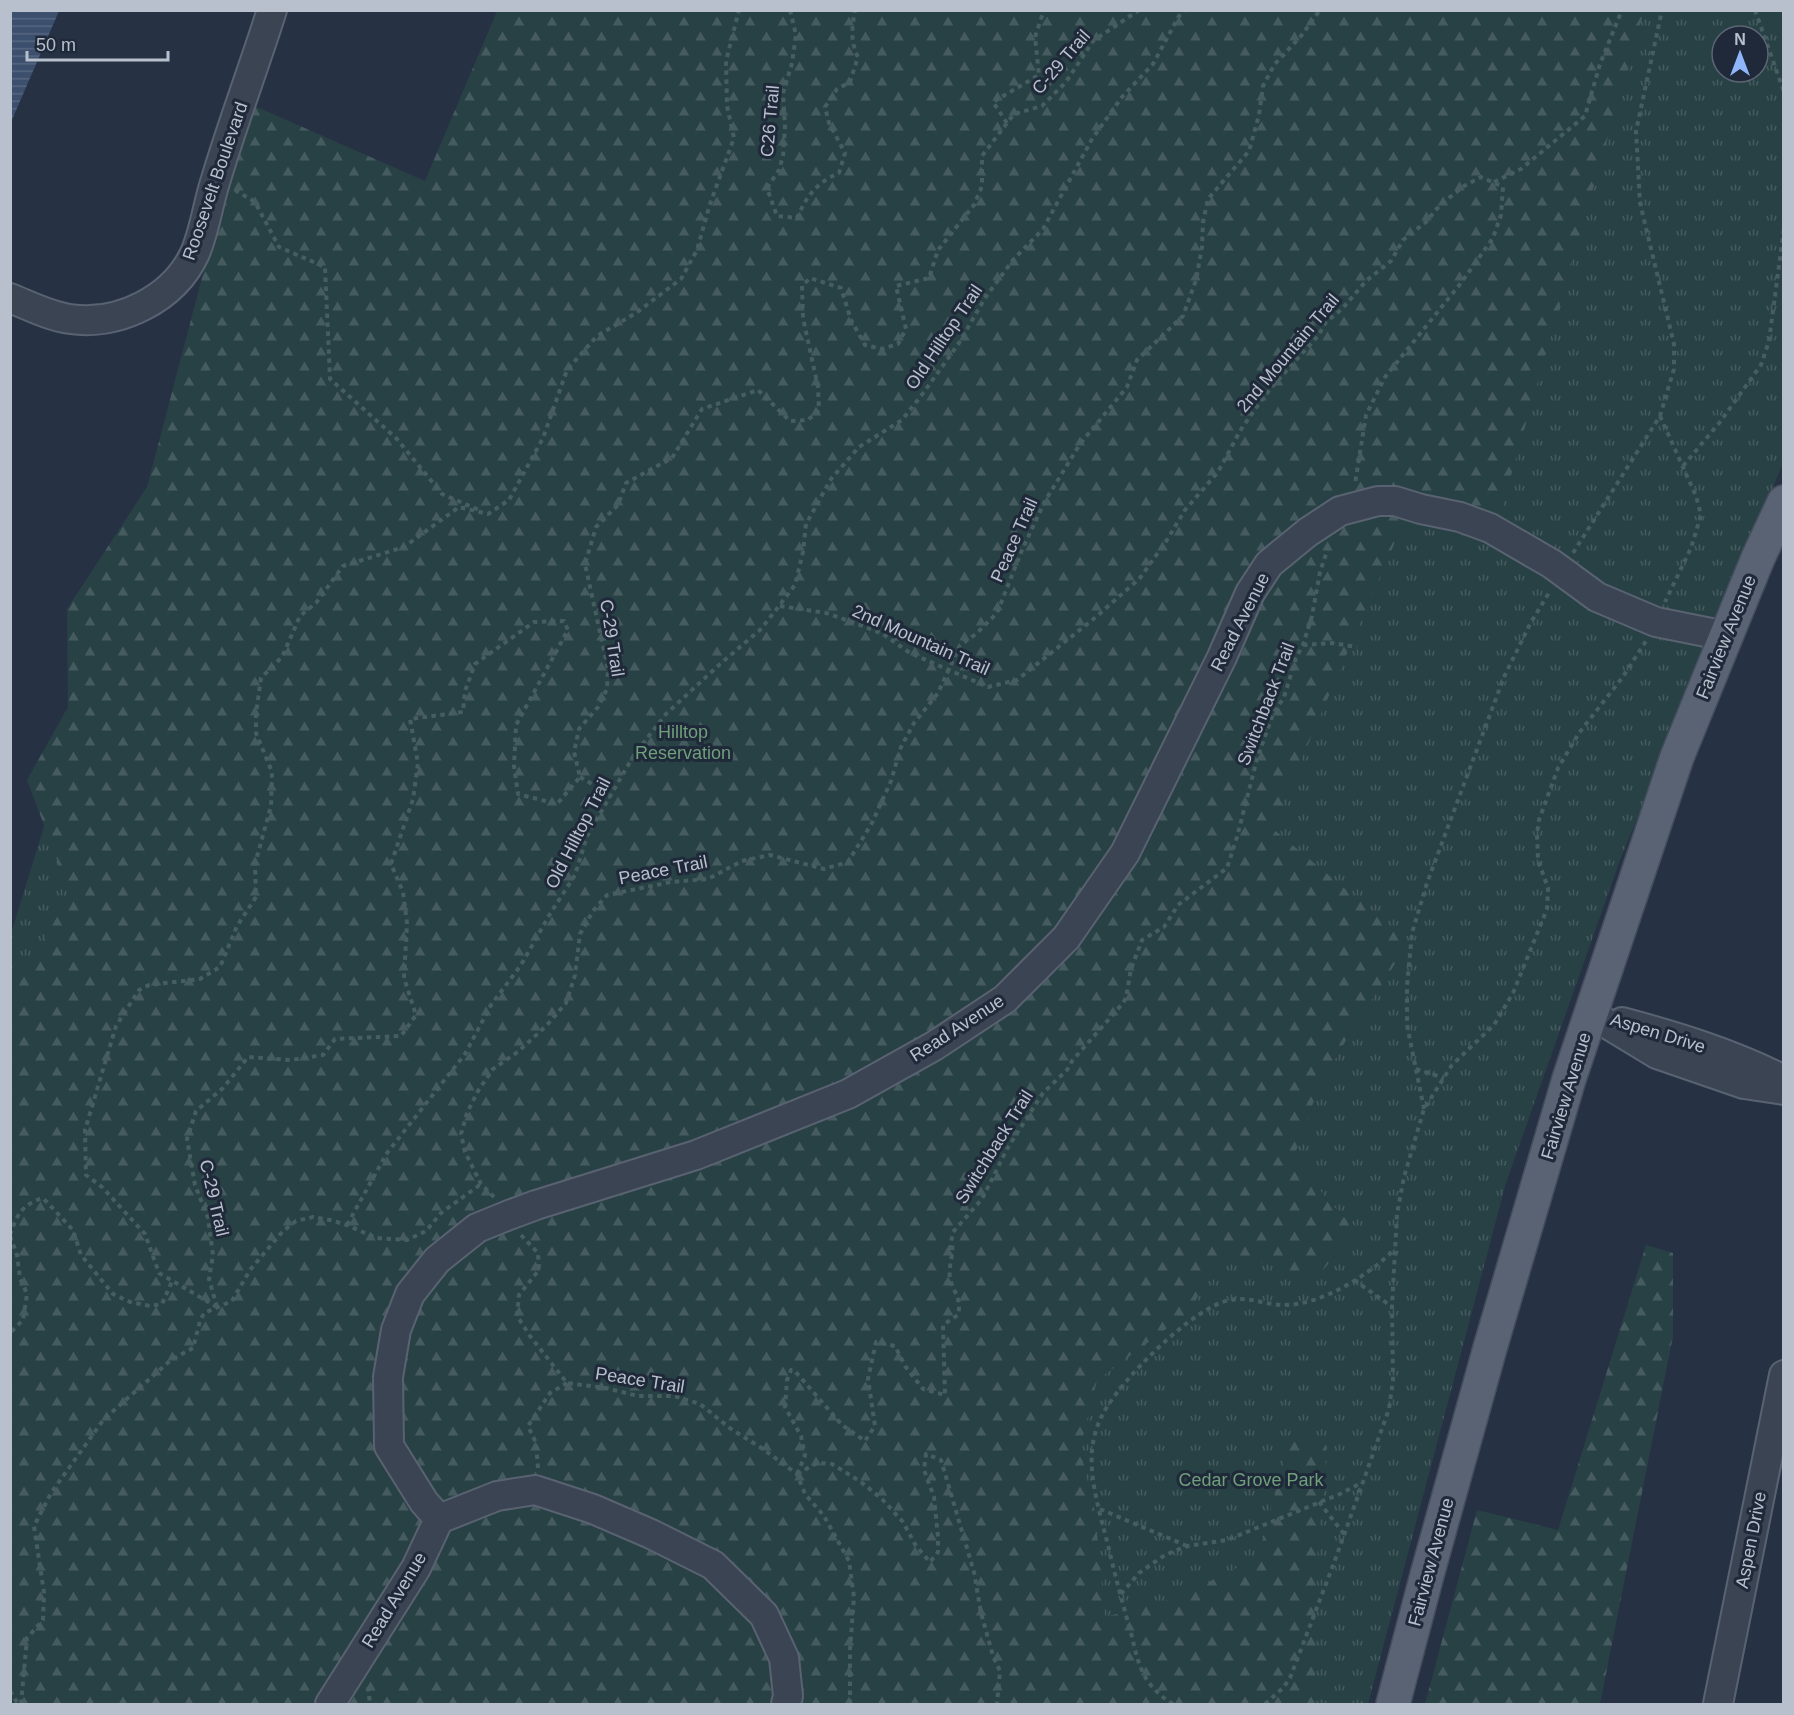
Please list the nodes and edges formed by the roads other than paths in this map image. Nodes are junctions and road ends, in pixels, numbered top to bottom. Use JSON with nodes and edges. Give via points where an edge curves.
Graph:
{"nodes":[{"id":1,"x":273,"y":10,"type":"edge"},
{"id":2,"x":10,"y":298,"type":"edge"},
{"id":3,"x":1784,"y":502,"type":"edge"},
{"id":4,"x":1726,"y":636,"type":"junction"},
{"id":5,"x":1591,"y":1014,"type":"junction"},
{"id":6,"x":1784,"y":1080,"type":"edge"},
{"id":7,"x":1784,"y":1090,"type":"edge"},
{"id":8,"x":1784,"y":1375,"type":"edge"},
{"id":9,"x":1774,"y":1467,"type":"edge"},
{"id":10,"x":439,"y":1519,"type":"junction"},
{"id":11,"x":330,"y":1704,"type":"edge"},
{"id":12,"x":786,"y":1704,"type":"edge"},
{"id":13,"x":1393,"y":1704,"type":"edge"},
{"id":14,"x":1718,"y":1704,"type":"edge"}],
"edges":[{"from":1,"to":2,"type":"street","name":"Roosevelt Boulevard","via":[[215,180],[195,252],[168,289],[142,306],[108,318],[54,316]]},
{"from":3,"to":4,"type":"main road","name":"Fairview Avenue"},
{"from":4,"to":5,"type":"main road","name":"Fairview Avenue","via":[[1677,757]]},
{"from":4,"to":10,"type":"street","name":"Read Avenue","via":[[1656,622],[1597,597],[1552,564],[1490,528],[1395,501],[1349,508],[1286,548],[1269,564],[1250,593],[1125,852],[1066,938],[1005,999],[934,1046],[848,1094],[696,1155],[509,1215],[477,1228],[437,1260],[410,1294],[396,1330],[388,1377],[389,1446]]},
{"from":5,"to":6,"type":"street","name":"Aspen Drive","via":[[1664,1033],[1751,1063]]},
{"from":5,"to":7,"type":"street","name":"Aspen Drive","via":[[1657,1054],[1744,1084]]},
{"from":5,"to":13,"type":"main road","name":"Fairview Avenue","via":[[1490,1348]]},
{"from":8,"to":9,"type":"street","name":"Aspen Drive"},
{"from":9,"to":14,"type":"street","name":"Aspen Drive"},
{"from":10,"to":11,"type":"street","name":"Read Avenue","via":[[416,1568]]},
{"from":10,"to":12,"type":"street","via":[[497,1496],[535,1490],[612,1517],[713,1566],[764,1616],[784,1658]]}]}
